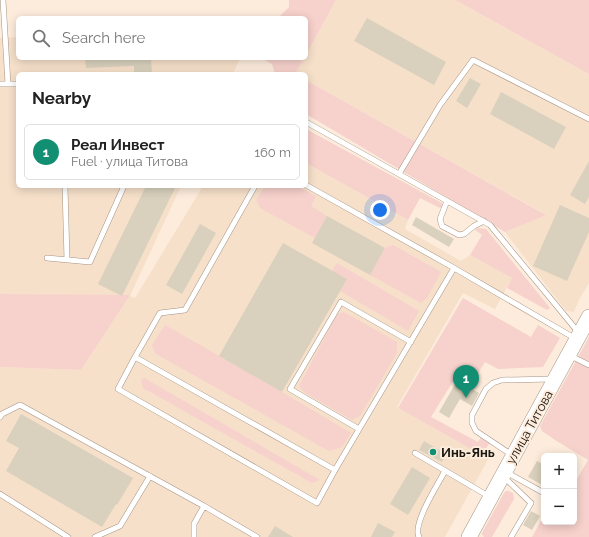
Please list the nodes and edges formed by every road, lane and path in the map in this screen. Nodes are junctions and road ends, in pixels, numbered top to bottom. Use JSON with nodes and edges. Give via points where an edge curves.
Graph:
{"nodes":[{"id":1,"x":3,"y":0,"type":"edge"},
{"id":2,"x":0,"y":84,"type":"edge"},
{"id":3,"x":8,"y":84,"type":"junction"},
{"id":4,"x":16,"y":84,"type":"edge"},
{"id":5,"x":589,"y":119,"type":"edge"},
{"id":6,"x":308,"y":123,"type":"edge"},
{"id":7,"x":399,"y":174,"type":"junction"},
{"id":8,"x":308,"y":186,"type":"edge"},
{"id":9,"x":65,"y":188,"type":"edge"},
{"id":10,"x":123,"y":188,"type":"edge"},
{"id":11,"x":254,"y":188,"type":"edge"},
{"id":12,"x":447,"y":201,"type":"junction"},
{"id":13,"x":484,"y":222,"type":"junction"},
{"id":14,"x":48,"y":258,"type":"dead end"},
{"id":15,"x":67,"y":260,"type":"junction"},
{"id":16,"x":454,"y":268,"type":"junction"},
{"id":17,"x":589,"y":317,"type":"edge"},
{"id":18,"x":578,"y":336,"type":"junction"},
{"id":19,"x":410,"y":342,"type":"junction"},
{"id":20,"x":569,"y":354,"type":"junction"},
{"id":21,"x":136,"y":357,"type":"junction"},
{"id":22,"x":589,"y":366,"type":"edge"},
{"id":23,"x":555,"y":379,"type":"junction"},
{"id":24,"x":0,"y":417,"type":"edge"},
{"id":25,"x":359,"y":429,"type":"junction"},
{"id":26,"x":415,"y":453,"type":"dead end"},
{"id":27,"x":513,"y":456,"type":"junction"},
{"id":28,"x":335,"y":470,"type":"junction"},
{"id":29,"x":445,"y":471,"type":"junction"},
{"id":30,"x":504,"y":474,"type":"junction"},
{"id":31,"x":150,"y":476,"type":"junction"},
{"id":32,"x":541,"y":492,"type":"edge"},
{"id":33,"x":0,"y":494,"type":"edge"},
{"id":34,"x":491,"y":498,"type":"junction"},
{"id":35,"x":204,"y":506,"type":"junction"},
{"id":36,"x":68,"y":537,"type":"edge"},
{"id":37,"x":95,"y":537,"type":"edge"},
{"id":38,"x":194,"y":537,"type":"edge"},
{"id":39,"x":257,"y":537,"type":"edge"},
{"id":40,"x":419,"y":537,"type":"edge"},
{"id":41,"x":469,"y":537,"type":"edge"},
{"id":42,"x":511,"y":537,"type":"edge"}],
"edges":[{"from":1,"to":3,"type":"lane"},
{"from":2,"to":3,"type":"lane"},
{"from":3,"to":4,"type":"lane"},
{"from":5,"to":7,"type":"lane","via":[[473,60],[440,105]]},
{"from":6,"to":7,"type":"lane"},
{"from":7,"to":12,"type":"lane"},
{"from":8,"to":16,"type":"lane"},
{"from":9,"to":15,"type":"lane"},
{"from":10,"to":15,"type":"lane","via":[[90,262]]},
{"from":11,"to":21,"type":"lane","via":[[185,310],[160,313]]},
{"from":12,"to":13,"type":"lane"},
{"from":12,"to":13,"type":"lane","via":[[440,219],[442,226],[459,236]]},
{"from":13,"to":18,"type":"lane","via":[[490,225]]},
{"from":14,"to":15,"type":"lane"},
{"from":16,"to":18,"type":"lane"},
{"from":16,"to":19,"type":"lane"},
{"from":17,"to":18,"type":"main road","name":"улица Титова"},
{"from":18,"to":20,"type":"main road","name":"улица Титова"},
{"from":19,"to":25,"type":"lane"},
{"from":19,"to":25,"type":"lane","via":[[340,302],[290,389]]},
{"from":20,"to":22,"type":"lane"},
{"from":20,"to":23,"type":"main road","name":"улица Титова"},
{"from":21,"to":28,"type":"lane"},
{"from":21,"to":28,"type":"lane","via":[[118,389],[317,503]]},
{"from":23,"to":27,"type":"main road","name":"улица Титова"},
{"from":23,"to":27,"type":"lane","via":[[502,380],[486,389],[472,415],[472,423],[476,431]]},
{"from":24,"to":31,"type":"lane","via":[[20,405]]},
{"from":25,"to":28,"type":"lane"},
{"from":26,"to":29,"type":"lane"},
{"from":27,"to":30,"type":"main road","name":"улица Титова"},
{"from":29,"to":34,"type":"lane"},
{"from":29,"to":40,"type":"lane","via":[[418,525]]},
{"from":30,"to":32,"type":"lane"},
{"from":30,"to":34,"type":"main road","name":"улица Титова"},
{"from":30,"to":42,"type":"lane","via":[[531,503]]},
{"from":31,"to":35,"type":"lane"},
{"from":31,"to":37,"type":"lane","via":[[120,526]]},
{"from":33,"to":36,"type":"lane"},
{"from":34,"to":41,"type":"main road","name":"улица Титова"},
{"from":35,"to":38,"type":"lane","via":[[194,524]]},
{"from":35,"to":39,"type":"lane"}]}
